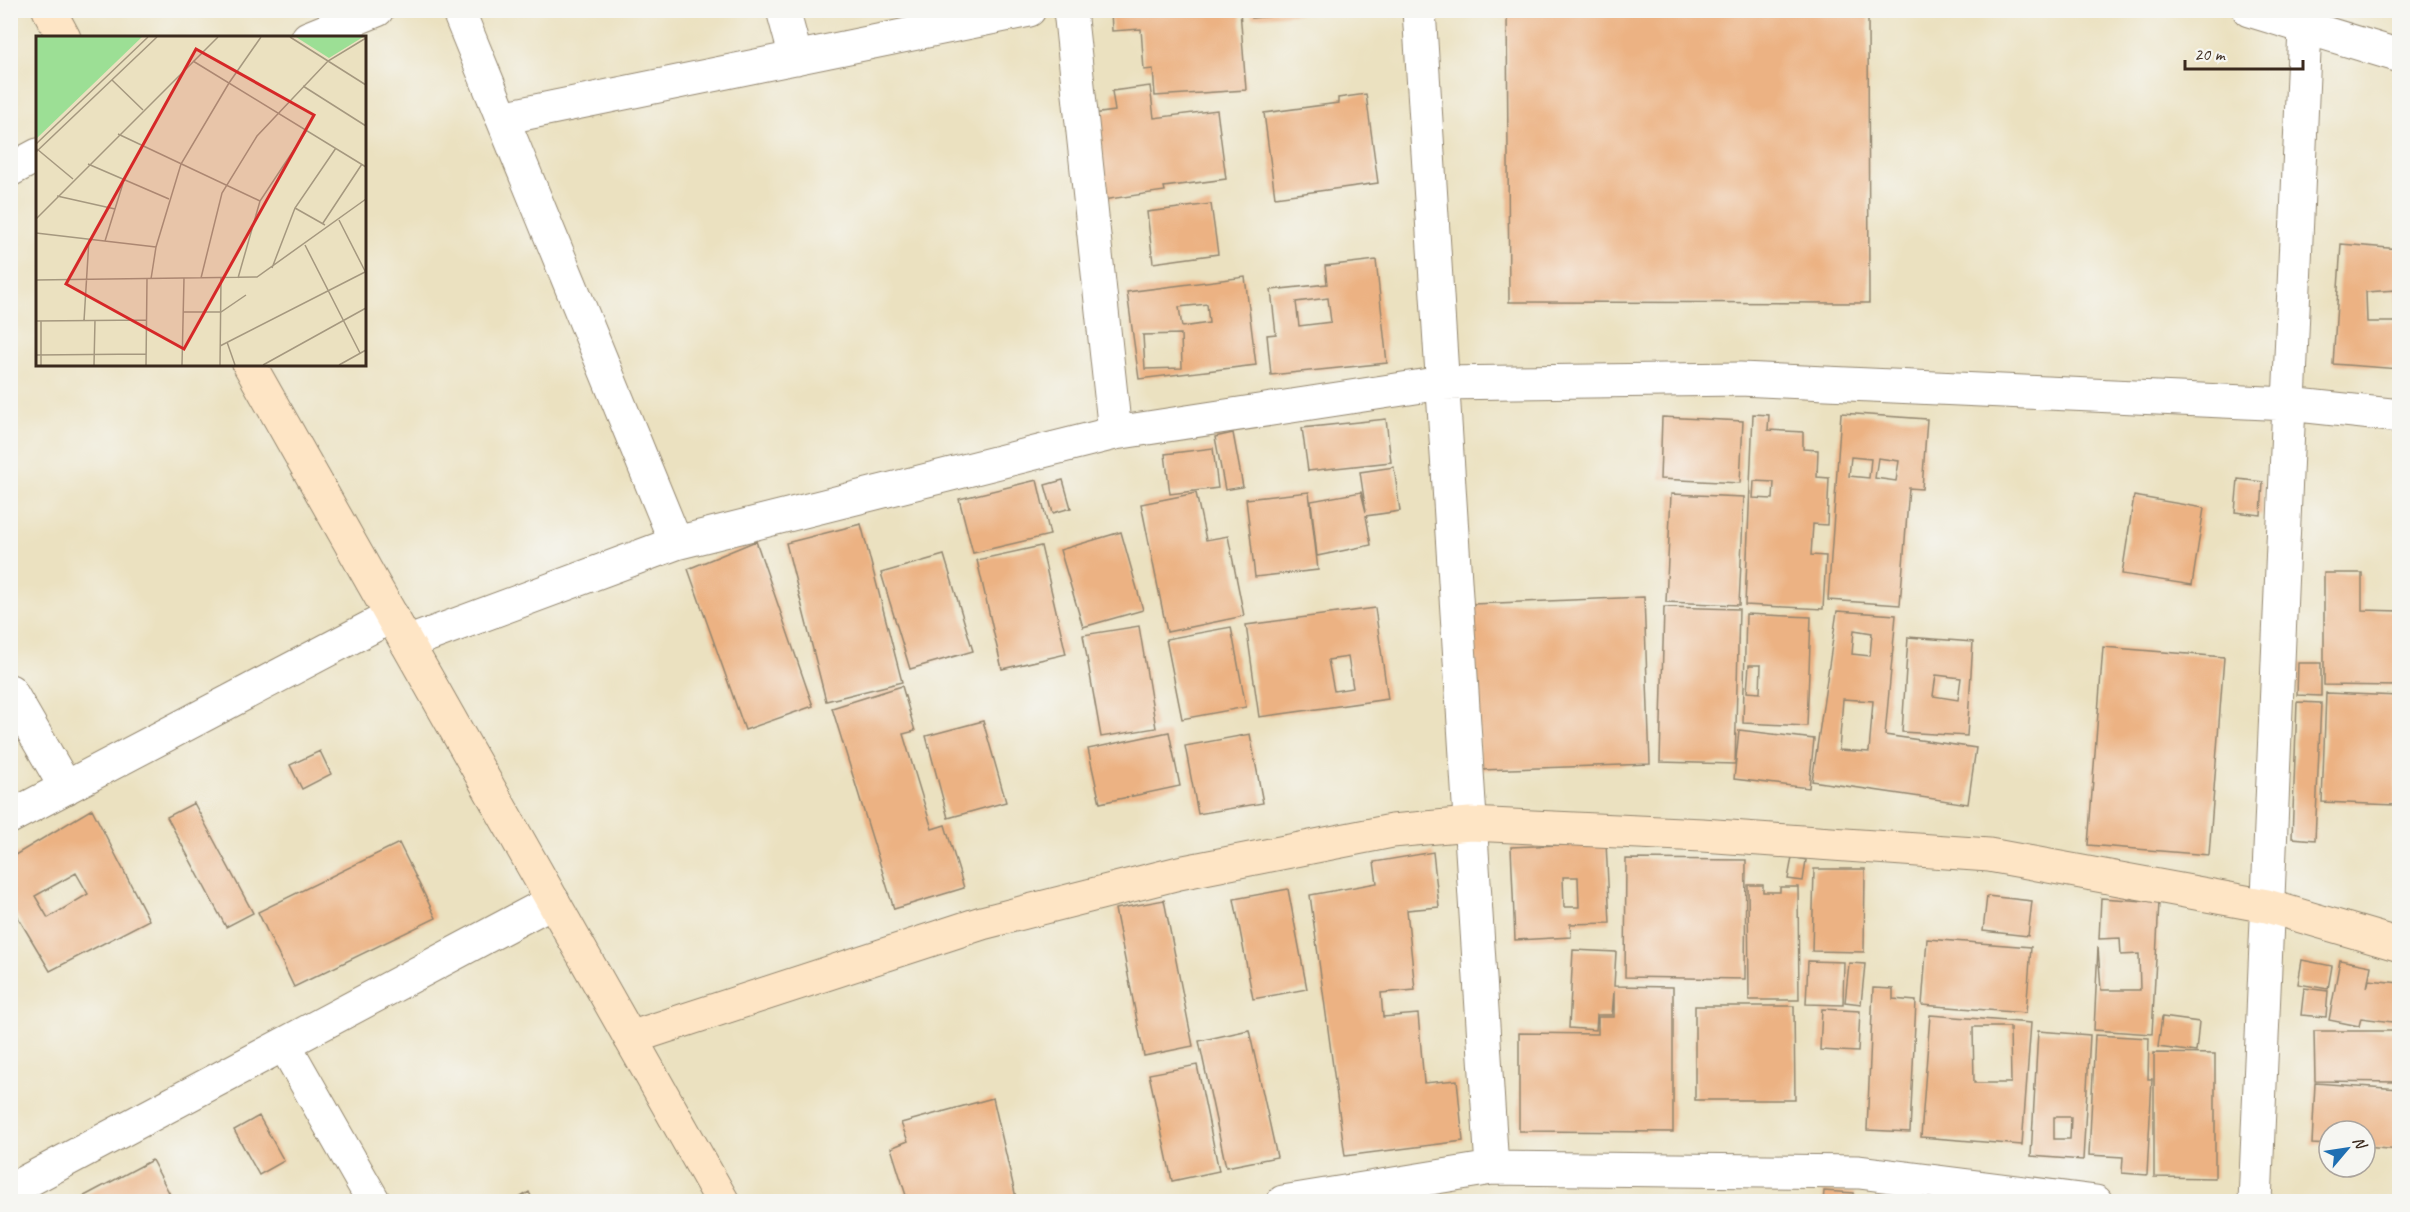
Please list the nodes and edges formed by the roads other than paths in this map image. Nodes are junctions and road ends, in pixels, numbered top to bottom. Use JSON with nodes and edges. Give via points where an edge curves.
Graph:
{"nodes":[{"id":1,"x":49,"y":10,"type":"edge"},
{"id":2,"x":377,"y":10,"type":"edge"},
{"id":3,"x":458,"y":10,"type":"edge"},
{"id":4,"x":783,"y":10,"type":"edge"},
{"id":5,"x":1029,"y":10,"type":"edge"},
{"id":6,"x":1070,"y":10,"type":"edge"},
{"id":7,"x":1419,"y":10,"type":"edge"},
{"id":8,"x":2249,"y":10,"type":"edge"},
{"id":9,"x":2306,"y":28,"type":"junction"},
{"id":10,"x":63,"y":36,"type":"edge"},
{"id":11,"x":313,"y":36,"type":"edge"},
{"id":12,"x":2400,"y":56,"type":"edge"},
{"id":13,"x":796,"y":58,"type":"junction"},
{"id":14,"x":502,"y":118,"type":"junction"},
{"id":15,"x":36,"y":156,"type":"edge"},
{"id":16,"x":10,"y":170,"type":"edge"},
{"id":17,"x":250,"y":366,"type":"edge"},
{"id":18,"x":1442,"y":383,"type":"junction"},
{"id":19,"x":2289,"y":404,"type":"junction"},
{"id":20,"x":2400,"y":416,"type":"edge"},
{"id":21,"x":1115,"y":433,"type":"junction"},
{"id":22,"x":676,"y":543,"type":"junction"},
{"id":23,"x":399,"y":629,"type":"junction"},
{"id":24,"x":10,"y":691,"type":"edge"},
{"id":25,"x":66,"y":788,"type":"junction"},
{"id":26,"x":10,"y":817,"type":"edge"},
{"id":27,"x":1470,"y":824,"type":"junction"},
{"id":28,"x":553,"y":901,"type":"junction"},
{"id":29,"x":2267,"y":906,"type":"junction"},
{"id":30,"x":2400,"y":945,"type":"edge"},
{"id":31,"x":630,"y":1038,"type":"junction"},
{"id":32,"x":284,"y":1044,"type":"junction"},
{"id":33,"x":1492,"y":1168,"type":"junction"},
{"id":34,"x":10,"y":1190,"type":"edge"},
{"id":35,"x":716,"y":1199,"type":"edge"},
{"id":36,"x":374,"y":1202,"type":"edge"},
{"id":37,"x":1283,"y":1202,"type":"edge"},
{"id":38,"x":2096,"y":1202,"type":"edge"},
{"id":39,"x":2255,"y":1202,"type":"edge"}],
"edges":[{"from":1,"to":10,"type":"street"},
{"from":2,"to":11,"type":"street"},
{"from":3,"to":14,"type":"street"},
{"from":4,"to":13,"type":"street"},
{"from":5,"to":13,"type":"street"},
{"from":6,"to":21,"type":"street"},
{"from":7,"to":18,"type":"street"},
{"from":8,"to":9,"type":"street"},
{"from":9,"to":12,"type":"street"},
{"from":9,"to":19,"type":"street"},
{"from":13,"to":14,"type":"street"},
{"from":14,"to":22,"type":"street"},
{"from":15,"to":16,"type":"street"},
{"from":17,"to":23,"type":"street"},
{"from":18,"to":19,"type":"street","via":[[1740,380]]},
{"from":18,"to":21,"type":"street"},
{"from":18,"to":27,"type":"street"},
{"from":19,"to":20,"type":"street"},
{"from":19,"to":29,"type":"street"},
{"from":21,"to":22,"type":"street"},
{"from":22,"to":23,"type":"street"},
{"from":23,"to":25,"type":"street"},
{"from":23,"to":28,"type":"street"},
{"from":24,"to":25,"type":"street"},
{"from":25,"to":26,"type":"street"},
{"from":27,"to":29,"type":"street","via":[[1989,855]]},
{"from":27,"to":31,"type":"street","via":[[1392,831],[1191,870],[994,920]]},
{"from":27,"to":33,"type":"street"},
{"from":28,"to":31,"type":"street"},
{"from":28,"to":32,"type":"street"},
{"from":29,"to":30,"type":"street"},
{"from":29,"to":39,"type":"street"},
{"from":31,"to":35,"type":"street"},
{"from":32,"to":34,"type":"street"},
{"from":32,"to":36,"type":"street"},
{"from":33,"to":37,"type":"street"},
{"from":33,"to":38,"type":"street","via":[[1859,1172]]}]}
